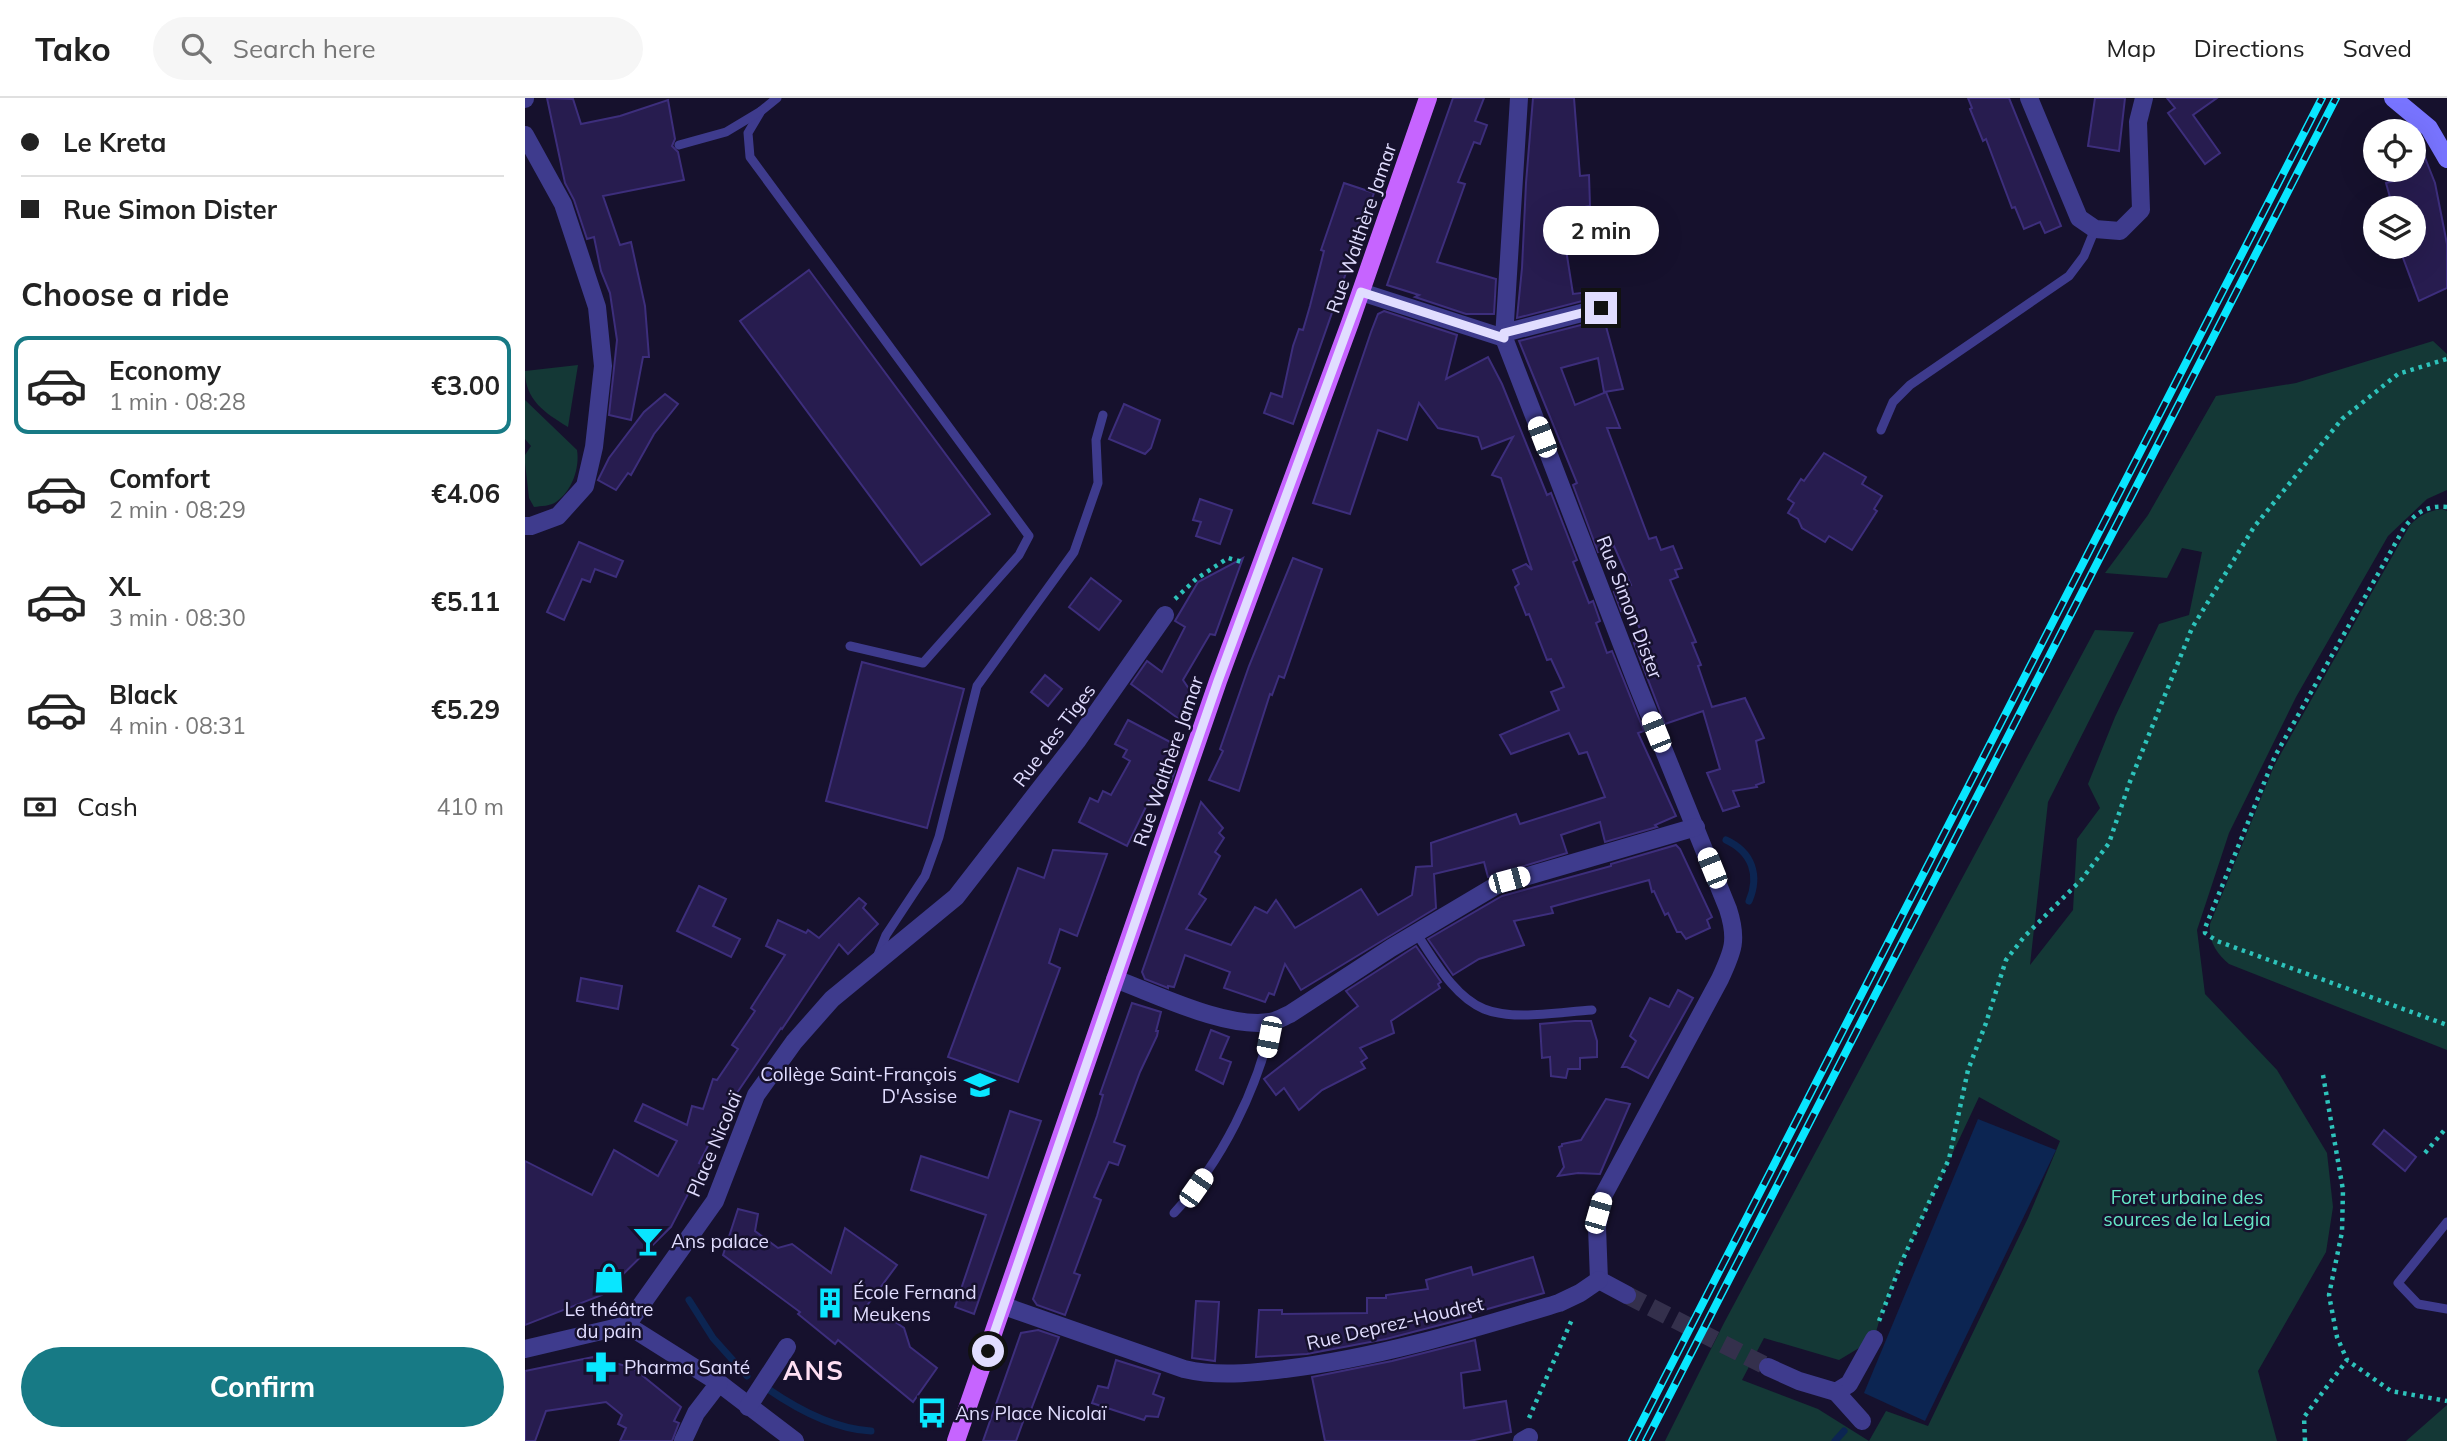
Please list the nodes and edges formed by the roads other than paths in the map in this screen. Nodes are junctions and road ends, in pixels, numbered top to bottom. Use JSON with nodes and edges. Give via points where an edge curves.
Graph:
{"nodes":[{"id":1,"x":777,"y":98,"type":"edge"},
{"id":2,"x":1428,"y":98,"type":"edge"},
{"id":3,"x":1519,"y":98,"type":"edge"},
{"id":4,"x":2029,"y":98,"type":"edge"},
{"id":5,"x":2144,"y":98,"type":"edge"},
{"id":6,"x":2396,"y":99,"type":"edge"},
{"id":7,"x":761,"y":111,"type":"junction"},
{"id":8,"x":525,"y":135,"type":"edge"},
{"id":9,"x":679,"y":145,"type":"dead end"},
{"id":10,"x":2447,"y":159,"type":"edge"},
{"id":11,"x":2095,"y":229,"type":"junction"},
{"id":12,"x":1361,"y":292,"type":"junction"},
{"id":13,"x":1601,"y":308,"type":"dead end"},
{"id":14,"x":1504,"y":335,"type":"junction"},
{"id":15,"x":1103,"y":415,"type":"dead end"},
{"id":16,"x":1881,"y":430,"type":"dead end"},
{"id":17,"x":525,"y":526,"type":"edge"},
{"id":18,"x":1165,"y":615,"type":"road end"},
{"id":19,"x":850,"y":646,"type":"dead end"},
{"id":20,"x":1696,"y":827,"type":"junction"},
{"id":21,"x":973,"y":877,"type":"joint"},
{"id":22,"x":1416,"y":933,"type":"junction"},
{"id":23,"x":874,"y":965,"type":"junction"},
{"id":24,"x":1115,"y":979,"type":"junction"},
{"id":25,"x":1592,"y":1010,"type":"dead end"},
{"id":26,"x":1272,"y":1022,"type":"junction"},
{"id":27,"x":1174,"y":1213,"type":"dead end"},
{"id":28,"x":2447,"y":1222,"type":"edge"},
{"id":29,"x":1599,"y":1280,"type":"junction"},
{"id":30,"x":1627,"y":1295,"type":"tunnel mouth"},
{"id":31,"x":1004,"y":1306,"type":"junction"},
{"id":32,"x":2447,"y":1309,"type":"edge"},
{"id":33,"x":627,"y":1325,"type":"junction"},
{"id":34,"x":1874,"y":1339,"type":"road end"},
{"id":35,"x":787,"y":1347,"type":"dead end"},
{"id":36,"x":525,"y":1349,"type":"edge"},
{"id":37,"x":1768,"y":1367,"type":"tunnel mouth"},
{"id":38,"x":719,"y":1383,"type":"junction"},
{"id":39,"x":1836,"y":1392,"type":"junction"},
{"id":40,"x":748,"y":1406,"type":"junction"},
{"id":41,"x":1863,"y":1421,"type":"dead end"},
{"id":42,"x":683,"y":1441,"type":"edge"},
{"id":43,"x":795,"y":1441,"type":"edge"},
{"id":44,"x":956,"y":1441,"type":"edge"}],
"edges":[{"from":1,"to":7,"type":"lane"},
{"from":2,"to":12,"type":"main road","name":"Rue Walthère Jamar"},
{"from":3,"to":14,"type":"street","name":"Rue Simon Dister"},
{"from":4,"to":11,"type":"street","via":[[2072,205],[2079,218]]},
{"from":5,"to":11,"type":"street","via":[[2138,122],[2141,210],[2120,231]]},
{"from":6,"to":10,"type":"main road","via":[[2429,128]]},
{"from":7,"to":9,"type":"lane","via":[[726,132]]},
{"from":7,"to":19,"type":"lane","via":[[748,133],[750,157],[1029,537],[1019,555],[923,663]]},
{"from":8,"to":17,"type":"street","via":[[563,204],[597,307],[603,366],[585,486],[558,516]]},
{"from":11,"to":16,"type":"lane","via":[[2069,276],[1910,385],[1893,402]]},
{"from":12,"to":14,"type":"street"},
{"from":12,"to":24,"type":"main road","name":"Rue Walthère Jamar"},
{"from":13,"to":14,"type":"street"},
{"from":14,"to":20,"type":"street","name":"Rue Simon Dister"},
{"from":15,"to":23,"type":"lane","via":[[1096,440],[1098,483],[1074,552],[977,686],[925,876],[880,944]]},
{"from":18,"to":21,"type":"street","name":"Rue des Tiges","via":[[1100,710]]},
{"from":20,"to":22,"type":"street","via":[[1509,880]]},
{"from":20,"to":29,"type":"street","name":"Rue Simon Dister","via":[[1735,939],[1720,979],[1603,1196],[1597,1227]]},
{"from":21,"to":23,"type":"street","name":"Place Nicolaï","via":[[934,917]]},
{"from":22,"to":25,"type":"lane","via":[[1461,993],[1482,1009],[1507,1015]]},
{"from":22,"to":26,"type":"street"},
{"from":23,"to":33,"type":"street","name":"Place Nicolaï","via":[[832,999],[756,1095],[715,1201]]},
{"from":24,"to":26,"type":"street","via":[[1217,1016]]},
{"from":24,"to":31,"type":"main road","name":"Rue Walthère Jamar"},
{"from":26,"to":27,"type":"lane","via":[[1266,1052],[1243,1107],[1207,1172]]},
{"from":28,"to":32,"type":"lane","via":[[2398,1283],[2418,1304]]},
{"from":29,"to":30,"type":"street"},
{"from":29,"to":31,"type":"street","name":"Rue Deprez-Houdret","via":[[1580,1293],[1537,1309],[1355,1359],[1217,1374],[1173,1365]]},
{"from":31,"to":44,"type":"main road","name":"Rue Walthère Jamar"},
{"from":33,"to":36,"type":"street"},
{"from":33,"to":38,"type":"street"},
{"from":34,"to":39,"type":"street","via":[[1849,1384]]},
{"from":35,"to":40,"type":"street"},
{"from":37,"to":39,"type":"street"},
{"from":38,"to":40,"type":"street"},
{"from":38,"to":42,"type":"street"},
{"from":39,"to":41,"type":"street"},
{"from":40,"to":43,"type":"street"}]}
